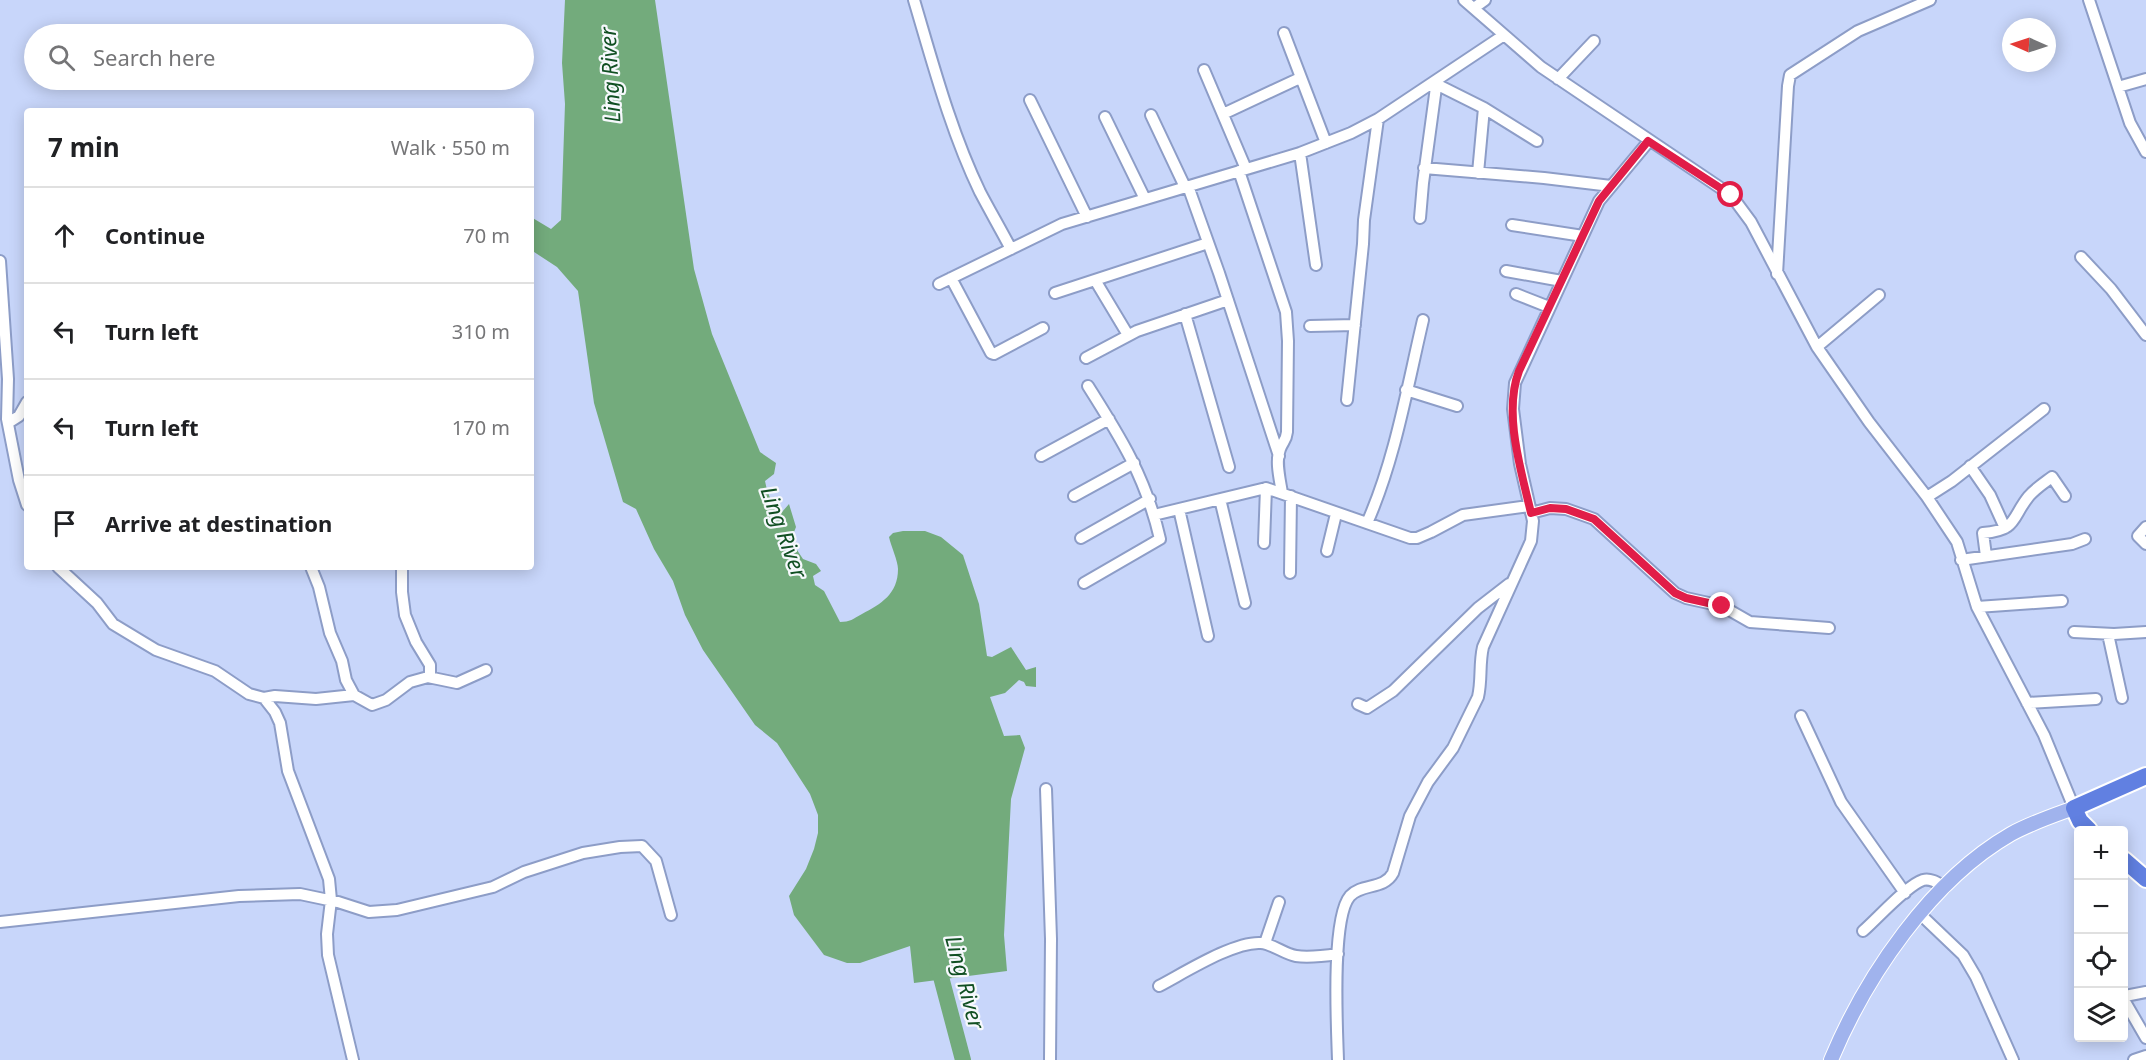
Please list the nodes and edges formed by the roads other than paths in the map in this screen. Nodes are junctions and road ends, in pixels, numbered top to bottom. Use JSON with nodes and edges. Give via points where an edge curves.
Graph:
{"nodes":[{"id":1,"x":914,"y":0,"type":"edge"},
{"id":2,"x":1464,"y":0,"type":"edge"},
{"id":3,"x":1485,"y":0,"type":"edge"},
{"id":4,"x":1930,"y":0,"type":"edge"},
{"id":5,"x":2089,"y":0,"type":"edge"},
{"id":6,"x":1474,"y":8,"type":"junction"},
{"id":7,"x":1284,"y":33,"type":"dead end"},
{"id":8,"x":1504,"y":35,"type":"junction"},
{"id":9,"x":1594,"y":40,"type":"dead end"},
{"id":10,"x":1204,"y":70,"type":"dead end"},
{"id":11,"x":1300,"y":78,"type":"junction"},
{"id":12,"x":1558,"y":79,"type":"junction"},
{"id":13,"x":2146,"y":79,"type":"edge"},
{"id":14,"x":1437,"y":82,"type":"junction"},
{"id":15,"x":2118,"y":87,"type":"junction"},
{"id":16,"x":1030,"y":100,"type":"dead end"},
{"id":17,"x":1484,"y":108,"type":"junction"},
{"id":18,"x":1223,"y":114,"type":"junction"},
{"id":19,"x":1151,"y":115,"type":"dead end"},
{"id":20,"x":1105,"y":117,"type":"dead end"},
{"id":21,"x":1378,"y":119,"type":"junction"},
{"id":22,"x":1537,"y":141,"type":"dead end"},
{"id":23,"x":1648,"y":141,"type":"junction"},
{"id":24,"x":1326,"y":143,"type":"junction"},
{"id":25,"x":2146,"y":152,"type":"edge"},
{"id":26,"x":1300,"y":153,"type":"junction"},
{"id":27,"x":1424,"y":168,"type":"junction"},
{"id":28,"x":1242,"y":170,"type":"junction"},
{"id":29,"x":1478,"y":172,"type":"junction"},
{"id":30,"x":1611,"y":186,"type":"junction"},
{"id":31,"x":1186,"y":187,"type":"junction"},
{"id":32,"x":1145,"y":199,"type":"junction"},
{"id":33,"x":1087,"y":217,"type":"junction"},
{"id":34,"x":1420,"y":218,"type":"dead end"},
{"id":35,"x":1512,"y":225,"type":"dead end"},
{"id":36,"x":1582,"y":236,"type":"junction"},
{"id":37,"x":1208,"y":243,"type":"junction"},
{"id":38,"x":1011,"y":249,"type":"junction"},
{"id":39,"x":2081,"y":257,"type":"dead end"},
{"id":40,"x":0,"y":261,"type":"edge"},
{"id":41,"x":1316,"y":265,"type":"dead end"},
{"id":42,"x":1506,"y":271,"type":"dead end"},
{"id":43,"x":1777,"y":274,"type":"junction"},
{"id":44,"x":951,"y":278,"type":"junction"},
{"id":45,"x":1095,"y":280,"type":"junction"},
{"id":46,"x":1562,"y":280,"type":"junction"},
{"id":47,"x":939,"y":284,"type":"dead end"},
{"id":48,"x":1055,"y":293,"type":"dead end"},
{"id":49,"x":1515,"y":294,"type":"dead end"},
{"id":50,"x":1879,"y":295,"type":"dead end"},
{"id":51,"x":1228,"y":300,"type":"junction"},
{"id":52,"x":1549,"y":307,"type":"junction"},
{"id":53,"x":2146,"y":312,"type":"edge"},
{"id":54,"x":1185,"y":314,"type":"junction"},
{"id":55,"x":1423,"y":320,"type":"dead end"},
{"id":56,"x":2136,"y":321,"type":"junction"},
{"id":57,"x":1355,"y":325,"type":"junction"},
{"id":58,"x":1310,"y":326,"type":"dead end"},
{"id":59,"x":1043,"y":328,"type":"dead end"},
{"id":60,"x":1128,"y":335,"type":"junction"},
{"id":61,"x":2146,"y":335,"type":"edge"},
{"id":62,"x":1817,"y":347,"type":"junction"},
{"id":63,"x":1086,"y":358,"type":"dead end"},
{"id":64,"x":1088,"y":386,"type":"dead end"},
{"id":65,"x":1406,"y":390,"type":"junction"},
{"id":66,"x":1347,"y":400,"type":"dead end"},
{"id":67,"x":1457,"y":406,"type":"dead end"},
{"id":68,"x":24,"y":407,"type":"edge"},
{"id":69,"x":2044,"y":409,"type":"dead end"},
{"id":70,"x":5,"y":419,"type":"edge"},
{"id":71,"x":1109,"y":419,"type":"junction"},
{"id":72,"x":1041,"y":456,"type":"dead end"},
{"id":73,"x":1279,"y":456,"type":"junction"},
{"id":74,"x":1134,"y":464,"type":"junction"},
{"id":75,"x":1970,"y":466,"type":"junction"},
{"id":76,"x":1229,"y":467,"type":"dead end"},
{"id":77,"x":1266,"y":488,"type":"junction"},
{"id":78,"x":1287,"y":494,"type":"junction"},
{"id":79,"x":24,"y":496,"type":"edge"},
{"id":80,"x":1074,"y":496,"type":"dead end"},
{"id":81,"x":2065,"y":496,"type":"dead end"},
{"id":82,"x":1927,"y":497,"type":"junction"},
{"id":83,"x":1150,"y":499,"type":"junction"},
{"id":84,"x":1220,"y":499,"type":"junction"},
{"id":85,"x":1179,"y":509,"type":"junction"},
{"id":86,"x":1530,"y":510,"type":"junction"},
{"id":87,"x":1336,"y":514,"type":"junction"},
{"id":88,"x":1154,"y":515,"type":"junction"},
{"id":89,"x":1367,"y":523,"type":"junction"},
{"id":90,"x":2146,"y":526,"type":"edge"},
{"id":91,"x":2005,"y":528,"type":"junction"},
{"id":92,"x":1081,"y":538,"type":"dead end"},
{"id":93,"x":2085,"y":539,"type":"dead end"},
{"id":94,"x":1264,"y":543,"type":"dead end"},
{"id":95,"x":2146,"y":544,"type":"edge"},
{"id":96,"x":1327,"y":551,"type":"dead end"},
{"id":97,"x":1986,"y":556,"type":"junction"},
{"id":98,"x":1962,"y":560,"type":"junction"},
{"id":99,"x":61,"y":570,"type":"edge"},
{"id":100,"x":312,"y":570,"type":"edge"},
{"id":101,"x":402,"y":570,"type":"edge"},
{"id":102,"x":1290,"y":573,"type":"dead end"},
{"id":103,"x":1511,"y":582,"type":"junction"},
{"id":104,"x":1084,"y":583,"type":"dead end"},
{"id":105,"x":2062,"y":601,"type":"dead end"},
{"id":106,"x":1245,"y":603,"type":"dead end"},
{"id":107,"x":1977,"y":607,"type":"junction"},
{"id":108,"x":1829,"y":628,"type":"dead end"},
{"id":109,"x":2074,"y":632,"type":"dead end"},
{"id":110,"x":2146,"y":632,"type":"edge"},
{"id":111,"x":2108,"y":634,"type":"junction"},
{"id":112,"x":1208,"y":636,"type":"dead end"},
{"id":113,"x":486,"y":670,"type":"dead end"},
{"id":114,"x":428,"y":677,"type":"junction"},
{"id":115,"x":354,"y":695,"type":"junction"},
{"id":116,"x":264,"y":698,"type":"junction"},
{"id":117,"x":2122,"y":698,"type":"dead end"},
{"id":118,"x":2096,"y":699,"type":"dead end"},
{"id":119,"x":1358,"y":704,"type":"dead end"},
{"id":120,"x":2028,"y":704,"type":"junction"},
{"id":121,"x":1801,"y":716,"type":"dead end"},
{"id":122,"x":2146,"y":776,"type":"edge"},
{"id":123,"x":1046,"y":789,"type":"dead end"},
{"id":124,"x":2074,"y":808,"type":"junction"},
{"id":125,"x":2084,"y":826,"type":"edge"},
{"id":126,"x":2128,"y":863,"type":"edge"},
{"id":127,"x":2146,"y":879,"type":"edge"},
{"id":128,"x":1945,"y":887,"type":"junction"},
{"id":129,"x":1905,"y":893,"type":"junction"},
{"id":130,"x":331,"y":900,"type":"junction"},
{"id":131,"x":1279,"y":902,"type":"dead end"},
{"id":132,"x":1920,"y":914,"type":"junction"},
{"id":133,"x":671,"y":915,"type":"dead end"},
{"id":134,"x":0,"y":922,"type":"edge"},
{"id":135,"x":1863,"y":931,"type":"dead end"},
{"id":136,"x":1265,"y":943,"type":"junction"},
{"id":137,"x":1338,"y":954,"type":"junction"},
{"id":138,"x":1159,"y":986,"type":"dead end"},
{"id":139,"x":2146,"y":992,"type":"edge"},
{"id":140,"x":2128,"y":995,"type":"edge"},
{"id":141,"x":2128,"y":1007,"type":"edge"},
{"id":142,"x":2146,"y":1038,"type":"edge"},
{"id":143,"x":2146,"y":1056,"type":"edge"},
{"id":144,"x":353,"y":1060,"type":"edge"},
{"id":145,"x":1050,"y":1060,"type":"edge"},
{"id":146,"x":1338,"y":1060,"type":"edge"},
{"id":147,"x":1831,"y":1060,"type":"edge"},
{"id":148,"x":2013,"y":1060,"type":"edge"},
{"id":149,"x":2134,"y":1060,"type":"edge"}],
"edges":[{"from":1,"to":38,"type":"street","via":[[968,165]]},
{"from":2,"to":6,"type":"street"},
{"from":3,"to":6,"type":"street"},
{"from":4,"to":43,"type":"street","via":[[1858,31],[1790,75]]},
{"from":5,"to":15,"type":"street"},
{"from":6,"to":8,"type":"street"},
{"from":7,"to":11,"type":"street"},
{"from":8,"to":12,"type":"street"},
{"from":8,"to":14,"type":"street"},
{"from":9,"to":12,"type":"street"},
{"from":10,"to":18,"type":"street"},
{"from":11,"to":18,"type":"street"},
{"from":11,"to":24,"type":"street"},
{"from":12,"to":23,"type":"street"},
{"from":13,"to":15,"type":"street"},
{"from":14,"to":17,"type":"street"},
{"from":14,"to":21,"type":"street"},
{"from":14,"to":27,"type":"street"},
{"from":15,"to":25,"type":"street","via":[[2130,123]]},
{"from":16,"to":33,"type":"street"},
{"from":17,"to":22,"type":"street"},
{"from":17,"to":29,"type":"street"},
{"from":18,"to":28,"type":"street"},
{"from":19,"to":31,"type":"street"},
{"from":20,"to":32,"type":"street"},
{"from":21,"to":24,"type":"street"},
{"from":21,"to":57,"type":"street"},
{"from":23,"to":30,"type":"street"},
{"from":23,"to":43,"type":"street","via":[[1731,195],[1751,222]]},
{"from":24,"to":26,"type":"street"},
{"from":26,"to":28,"type":"street"},
{"from":26,"to":41,"type":"street"},
{"from":27,"to":29,"type":"street"},
{"from":27,"to":34,"type":"street"},
{"from":28,"to":31,"type":"street"},
{"from":28,"to":73,"type":"street","via":[[1286,312],[1287,432]]},
{"from":29,"to":30,"type":"street"},
{"from":30,"to":36,"type":"street"},
{"from":31,"to":32,"type":"street"},
{"from":31,"to":37,"type":"street"},
{"from":32,"to":33,"type":"street"},
{"from":33,"to":38,"type":"street","via":[[1062,224]]},
{"from":35,"to":36,"type":"street"},
{"from":36,"to":46,"type":"street"},
{"from":37,"to":45,"type":"street"},
{"from":37,"to":51,"type":"street"},
{"from":38,"to":44,"type":"street"},
{"from":39,"to":56,"type":"street"},
{"from":40,"to":70,"type":"street","via":[[8,379]]},
{"from":42,"to":46,"type":"street"},
{"from":43,"to":62,"type":"street"},
{"from":44,"to":47,"type":"street"},
{"from":44,"to":59,"type":"street","via":[[991,353]]},
{"from":45,"to":48,"type":"street"},
{"from":45,"to":60,"type":"street"},
{"from":46,"to":52,"type":"street"},
{"from":49,"to":52,"type":"street"},
{"from":50,"to":62,"type":"street"},
{"from":51,"to":54,"type":"street"},
{"from":51,"to":73,"type":"street"},
{"from":52,"to":86,"type":"street","via":[[1515,383],[1513,409]]},
{"from":53,"to":56,"type":"street"},
{"from":54,"to":60,"type":"street"},
{"from":54,"to":76,"type":"street"},
{"from":55,"to":65,"type":"street"},
{"from":56,"to":61,"type":"street"},
{"from":57,"to":58,"type":"street"},
{"from":57,"to":66,"type":"street"},
{"from":60,"to":63,"type":"street"},
{"from":62,"to":82,"type":"street"},
{"from":64,"to":71,"type":"street"},
{"from":65,"to":67,"type":"street"},
{"from":65,"to":89,"type":"street","via":[[1383,481]]},
{"from":68,"to":70,"type":"street","via":[[19,416]]},
{"from":69,"to":75,"type":"street"},
{"from":70,"to":79,"type":"street"},
{"from":71,"to":72,"type":"street"},
{"from":71,"to":74,"type":"street"},
{"from":73,"to":78,"type":"street"},
{"from":74,"to":80,"type":"street"},
{"from":74,"to":83,"type":"street"},
{"from":75,"to":82,"type":"street"},
{"from":75,"to":91,"type":"street","via":[[1990,495]]},
{"from":77,"to":78,"type":"street"},
{"from":77,"to":84,"type":"street"},
{"from":77,"to":94,"type":"street"},
{"from":78,"to":87,"type":"street"},
{"from":78,"to":102,"type":"street"},
{"from":81,"to":91,"type":"street","via":[[2052,477],[2029,497],[2013,523]]},
{"from":82,"to":98,"type":"street","via":[[1957,542]]},
{"from":83,"to":88,"type":"street"},
{"from":83,"to":92,"type":"street"},
{"from":84,"to":85,"type":"street"},
{"from":84,"to":106,"type":"street"},
{"from":85,"to":88,"type":"street"},
{"from":85,"to":112,"type":"street"},
{"from":86,"to":89,"type":"street","via":[[1463,515],[1417,538]]},
{"from":86,"to":103,"type":"street","via":[[1531,541]]},
{"from":86,"to":108,"type":"street","via":[[1566,509],[1594,519],[1675,593],[1686,598],[1722,606],[1750,622]]},
{"from":87,"to":89,"type":"street"},
{"from":87,"to":96,"type":"street"},
{"from":88,"to":104,"type":"street","via":[[1160,539]]},
{"from":90,"to":95,"type":"street","via":[[2138,536]]},
{"from":91,"to":97,"type":"street","via":[[1983,533]]},
{"from":93,"to":97,"type":"street"},
{"from":97,"to":98,"type":"street"},
{"from":98,"to":107,"type":"street"},
{"from":99,"to":116,"type":"street","via":[[113,624],[156,650],[215,671],[249,694]]},
{"from":100,"to":115,"type":"street","via":[[332,639]]},
{"from":101,"to":114,"type":"street","via":[[405,615],[430,665]]},
{"from":103,"to":119,"type":"street","via":[[1478,608],[1393,691],[1367,708]]},
{"from":103,"to":137,"type":"street","via":[[1483,647],[1478,697],[1453,748],[1410,816],[1389,880],[1349,898]]},
{"from":105,"to":107,"type":"street"},
{"from":107,"to":120,"type":"street"},
{"from":109,"to":111,"type":"street"},
{"from":110,"to":111,"type":"street"},
{"from":111,"to":117,"type":"street"},
{"from":113,"to":114,"type":"street","via":[[457,683]]},
{"from":114,"to":115,"type":"street","via":[[410,682],[376,704]]},
{"from":115,"to":116,"type":"street"},
{"from":116,"to":130,"type":"street","via":[[278,717],[288,771],[326,868]]},
{"from":118,"to":120,"type":"street"},
{"from":120,"to":124,"type":"street"},
{"from":121,"to":129,"type":"street","via":[[1842,802]]},
{"from":122,"to":124,"type":"highway"},
{"from":123,"to":145,"type":"street"},
{"from":124,"to":125,"type":"highway"},
{"from":124,"to":128,"type":"main road","via":[[2010,835]]},
{"from":126,"to":127,"type":"highway"},
{"from":128,"to":129,"type":"street","via":[[1924,880]]},
{"from":128,"to":132,"type":"main road"},
{"from":129,"to":135,"type":"street"},
{"from":130,"to":133,"type":"street","via":[[369,912],[397,910],[493,887],[524,872],[583,853],[642,846],[656,861]]},
{"from":130,"to":134,"type":"street","via":[[300,894],[238,896]]},
{"from":130,"to":144,"type":"street","via":[[327,955]]},
{"from":131,"to":136,"type":"street"},
{"from":132,"to":147,"type":"main road","via":[[1875,975]]},
{"from":132,"to":148,"type":"street","via":[[1963,955]]},
{"from":136,"to":137,"type":"street","via":[[1294,956]]},
{"from":136,"to":138,"type":"street","via":[[1232,948]]},
{"from":137,"to":146,"type":"street"},
{"from":139,"to":140,"type":"street"},
{"from":141,"to":142,"type":"street"},
{"from":143,"to":149,"type":"street"}]}
